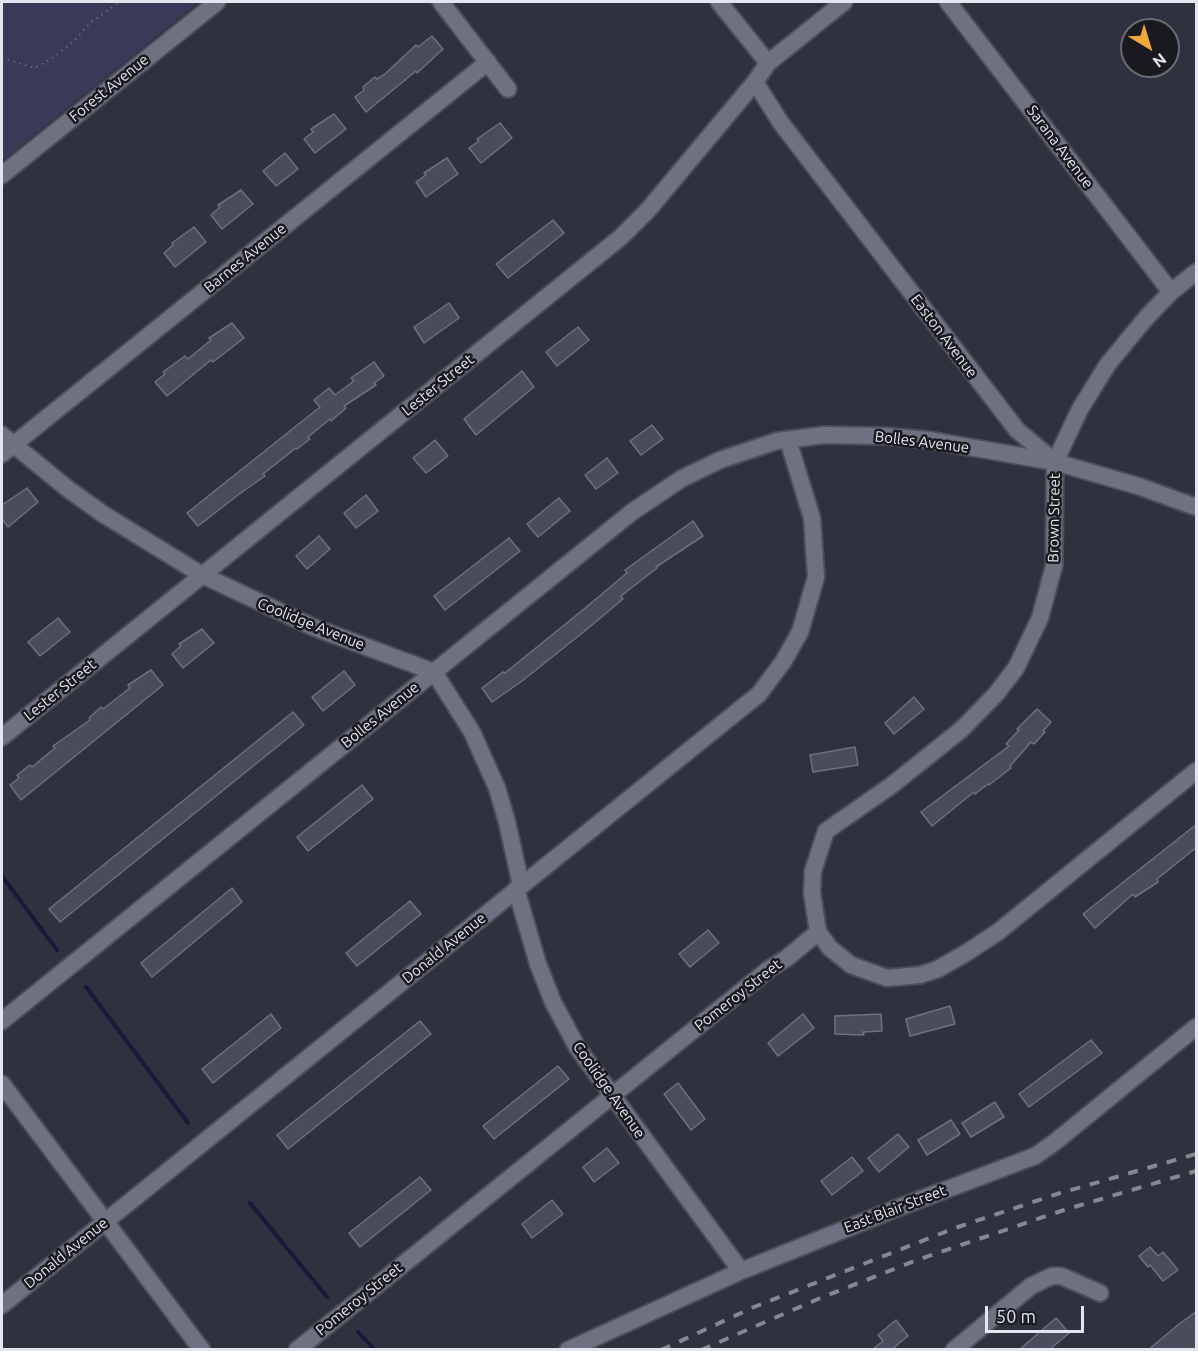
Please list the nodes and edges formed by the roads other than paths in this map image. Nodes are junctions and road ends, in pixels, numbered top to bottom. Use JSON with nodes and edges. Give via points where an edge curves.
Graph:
{"nodes":[{"id":1,"x":217,"y":2,"type":"edge"},
{"id":2,"x":441,"y":2,"type":"edge"},
{"id":3,"x":718,"y":2,"type":"edge"},
{"id":4,"x":844,"y":2,"type":"edge"},
{"id":5,"x":948,"y":2,"type":"edge"},
{"id":6,"x":488,"y":62,"type":"junction"},
{"id":7,"x":768,"y":63,"type":"junction"},
{"id":8,"x":755,"y":82,"type":"junction"},
{"id":9,"x":508,"y":89,"type":"dead end"},
{"id":10,"x":2,"y":175,"type":"edge"},
{"id":11,"x":1197,"y":272,"type":"edge"},
{"id":12,"x":1171,"y":292,"type":"junction"},
{"id":13,"x":783,"y":441,"type":"junction"},
{"id":14,"x":5,"y":445,"type":"edge"},
{"id":15,"x":1055,"y":462,"type":"junction"},
{"id":16,"x":1197,"y":507,"type":"edge"},
{"id":17,"x":202,"y":575,"type":"junction"},
{"id":18,"x":434,"y":672,"type":"junction"},
{"id":19,"x":2,"y":737,"type":"edge"},
{"id":20,"x":1197,"y":771,"type":"edge"},
{"id":21,"x":518,"y":887,"type":"junction"},
{"id":22,"x":818,"y":932,"type":"junction"},
{"id":23,"x":2,"y":1021,"type":"edge"},
{"id":24,"x":1197,"y":1027,"type":"edge"},
{"id":25,"x":2,"y":1084,"type":"edge"},
{"id":26,"x":612,"y":1095,"type":"junction"},
{"id":27,"x":105,"y":1222,"type":"junction"},
{"id":28,"x":741,"y":1271,"type":"junction"},
{"id":29,"x":1100,"y":1293,"type":"dead end"},
{"id":30,"x":2,"y":1305,"type":"edge"},
{"id":31,"x":202,"y":1350,"type":"edge"},
{"id":32,"x":297,"y":1350,"type":"edge"},
{"id":33,"x":568,"y":1350,"type":"edge"},
{"id":34,"x":954,"y":1350,"type":"edge"}],
"edges":[{"from":1,"to":10,"type":"street","name":"Forest Avenue"},
{"from":2,"to":6,"type":"street"},
{"from":3,"to":7,"type":"street"},
{"from":4,"to":7,"type":"street","name":"Lester Street"},
{"from":5,"to":12,"type":"street","name":"Sarana Avenue"},
{"from":6,"to":9,"type":"street"},
{"from":6,"to":14,"type":"street","name":"Barnes Avenue"},
{"from":7,"to":8,"type":"street","name":"Lester Street"},
{"from":8,"to":15,"type":"street","name":"Easton Avenue","via":[[781,123],[998,407],[1017,430]]},
{"from":8,"to":17,"type":"street","name":"Lester Street","via":[[621,237]]},
{"from":11,"to":12,"type":"street","name":"Brown Street"},
{"from":12,"to":15,"type":"street","name":"Brown Street","via":[[1108,364],[1080,409]]},
{"from":13,"to":15,"type":"street","name":"Bolles Avenue","via":[[824,435],[884,435]]},
{"from":13,"to":18,"type":"street","name":"Bolles Avenue","via":[[720,460],[657,494]]},
{"from":13,"to":21,"type":"street","name":"Donald Avenue","via":[[808,501],[815,544],[816,577],[794,644],[759,694]]},
{"from":14,"to":17,"type":"street","name":"Coolidge Avenue","via":[[103,514]]},
{"from":15,"to":16,"type":"street","name":"Easton Avenue"},
{"from":15,"to":22,"type":"street","name":"Brown Street","via":[[1054,566],[1040,618],[1024,653],[996,694],[962,729],[826,831],[813,871]]},
{"from":17,"to":18,"type":"street","name":"Coolidge Avenue","via":[[313,627]]},
{"from":17,"to":19,"type":"street","name":"Lester Street"},
{"from":18,"to":21,"type":"street","name":"Coolidge Avenue","via":[[472,732],[493,779],[507,822]]},
{"from":18,"to":23,"type":"street","name":"Bolles Avenue"},
{"from":20,"to":22,"type":"street","via":[[998,932],[938,969],[887,978],[851,964],[830,948]]},
{"from":21,"to":26,"type":"street","name":"Coolidge Avenue","via":[[538,964],[553,1002],[577,1047]]},
{"from":21,"to":27,"type":"street","name":"Donald Avenue"},
{"from":22,"to":26,"type":"street","name":"Pomeroy Street"},
{"from":24,"to":28,"type":"street","name":"East Blair Street","via":[[1035,1156]]},
{"from":25,"to":27,"type":"street"},
{"from":26,"to":28,"type":"street","name":"Coolidge Avenue"},
{"from":26,"to":32,"type":"street","name":"Pomeroy Street"},
{"from":27,"to":30,"type":"street","name":"Donald Avenue"},
{"from":27,"to":31,"type":"street"},
{"from":28,"to":33,"type":"street","name":"East Blair Street"},
{"from":29,"to":34,"type":"street","via":[[1061,1276],[1052,1276],[1031,1286]]}]}
